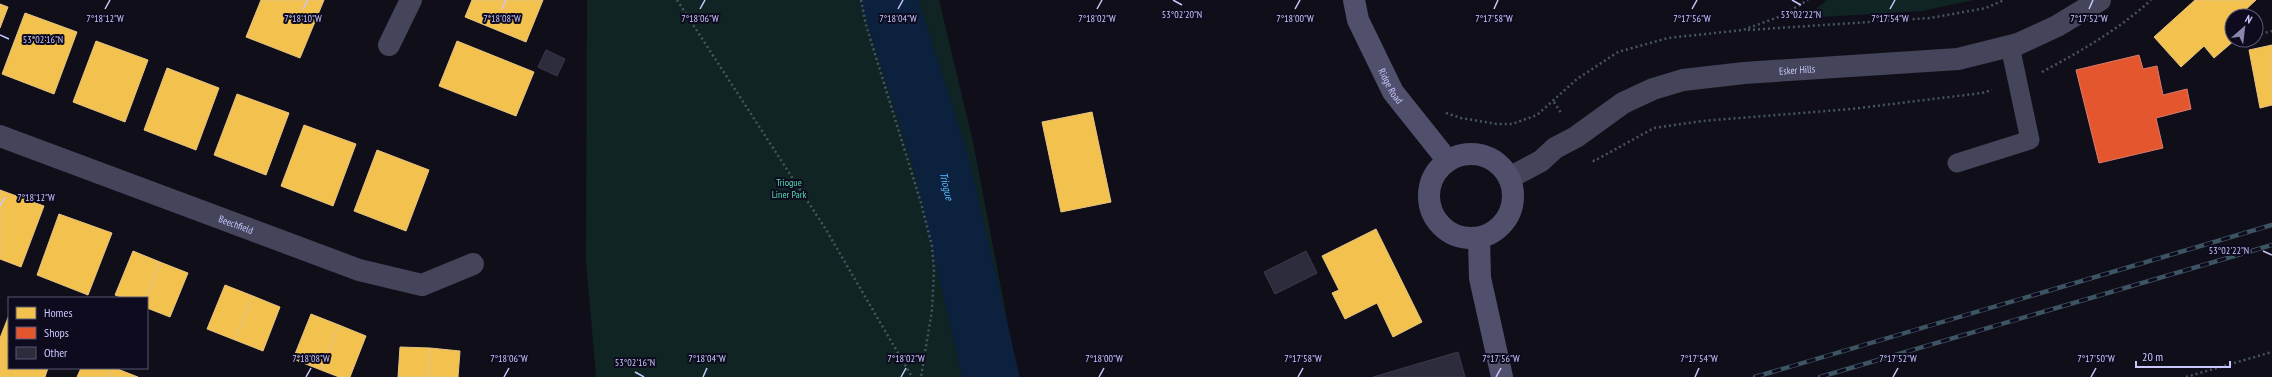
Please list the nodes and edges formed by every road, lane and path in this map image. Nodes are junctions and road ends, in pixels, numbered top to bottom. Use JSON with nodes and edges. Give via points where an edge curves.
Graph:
{"nodes":[{"id":1,"x":411,"y":0,"type":"edge"},
{"id":2,"x":677,"y":0,"type":"edge"},
{"id":3,"x":862,"y":0,"type":"edge"},
{"id":4,"x":1354,"y":0,"type":"edge"},
{"id":5,"x":1808,"y":0,"type":"edge"},
{"id":6,"x":2004,"y":0,"type":"edge"},
{"id":7,"x":2100,"y":0,"type":"edge"},
{"id":8,"x":2151,"y":0,"type":"edge"},
{"id":9,"x":1743,"y":30,"type":"junction"},
{"id":10,"x":389,"y":45,"type":"dead end"},
{"id":11,"x":2010,"y":46,"type":"junction"},
{"id":12,"x":2018,"y":82,"type":"junction"},
{"id":13,"x":1439,"y":110,"type":"dead end"},
{"id":14,"x":0,"y":136,"type":"edge"},
{"id":15,"x":1448,"y":161,"type":"junction"},
{"id":16,"x":1594,"y":161,"type":"dead end"},
{"id":17,"x":1957,"y":163,"type":"dead end"},
{"id":18,"x":1509,"y":178,"type":"junction"},
{"id":19,"x":1479,"y":238,"type":"junction"},
{"id":20,"x":473,"y":264,"type":"dead end"},
{"id":21,"x":2272,"y":352,"type":"edge"},
{"id":22,"x":912,"y":377,"type":"edge"},
{"id":23,"x":921,"y":377,"type":"edge"},
{"id":24,"x":1502,"y":377,"type":"edge"},
{"id":25,"x":2186,"y":377,"type":"edge"}],
"edges":[{"from":1,"to":10,"type":"street"},
{"from":2,"to":22,"type":"path","via":[[825,228]]},
{"from":3,"to":23,"type":"path","via":[[866,25],[922,203],[932,246],[932,310]]},
{"from":4,"to":15,"type":"street","name":"Ridge Road","via":[[1358,20],[1393,92]]},
{"from":5,"to":9,"type":"path","via":[[1781,16]]},
{"from":6,"to":9,"type":"path","via":[[1986,8],[1930,18]]},
{"from":7,"to":11,"type":"street","name":"Esker Hills","via":[[2057,26]]},
{"from":8,"to":12,"type":"path","via":[[2094,44],[2037,75]]},
{"from":9,"to":13,"type":"path","via":[[1668,38],[1618,52],[1577,79],[1537,115],[1512,124],[1461,118]]},
{"from":11,"to":12,"type":"lane"},
{"from":11,"to":18,"type":"street","name":"Esker Hills","via":[[1958,58],[1744,73],[1683,80],[1653,89],[1624,103],[1576,137],[1555,148],[1541,161]]},
{"from":12,"to":16,"type":"path","via":[[1982,93],[1851,109],[1702,121],[1654,128]]},
{"from":12,"to":17,"type":"lane","via":[[2030,140]]},
{"from":14,"to":20,"type":"street","name":"Beechfield","via":[[359,270],[422,285]]},
{"from":15,"to":18,"type":"street","via":[[1467,153],[1481,155],[1495,161]]},
{"from":15,"to":19,"type":"street","via":[[1432,176],[1428,190],[1428,203],[1433,216],[1441,227],[1452,235]]},
{"from":18,"to":19,"type":"street","via":[[1514,199],[1510,213],[1503,224],[1492,233]]},
{"from":19,"to":24,"type":"street","via":[[1480,278]]},
{"from":21,"to":25,"type":"path"}]}
